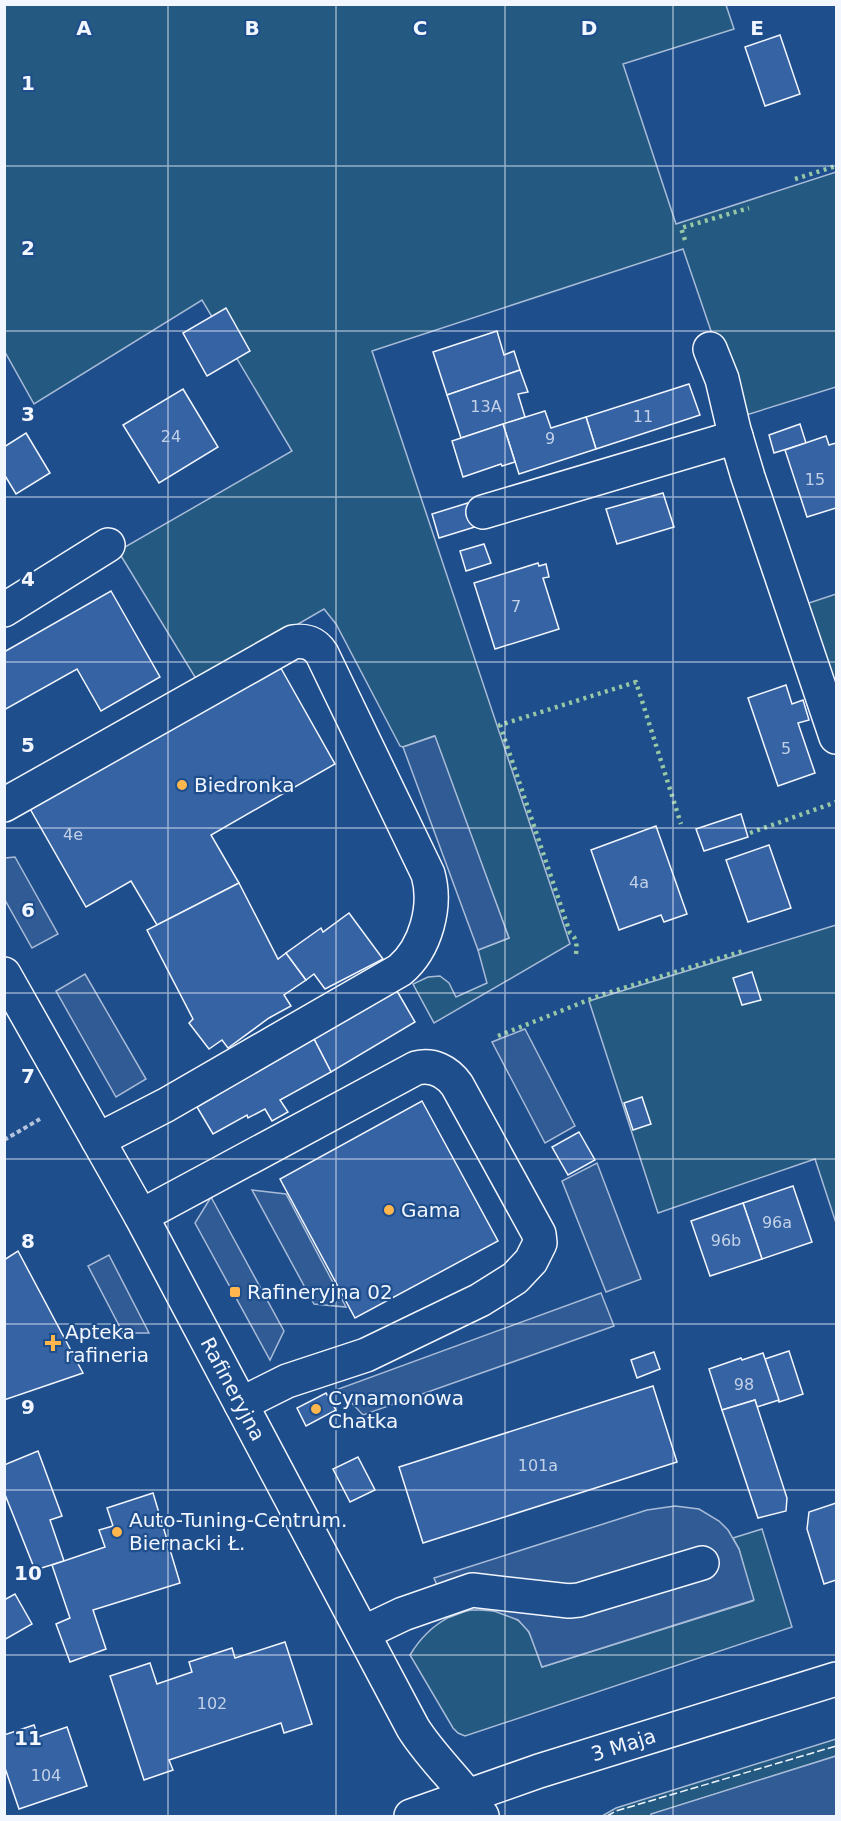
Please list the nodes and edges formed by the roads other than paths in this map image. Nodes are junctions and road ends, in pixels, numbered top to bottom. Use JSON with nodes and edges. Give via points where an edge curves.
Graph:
{"nodes":[{"id":1,"x":710,"y":349,"type":"dead end"},
{"id":2,"x":736,"y":437,"type":"junction"},
{"id":3,"x":483,"y":512,"type":"dead end"},
{"id":4,"x":108,"y":545,"type":"dead end"},
{"id":5,"x":4,"y":610,"type":"edge"},
{"id":6,"x":837,"y":737,"type":"edge"},
{"id":7,"x":4,"y":805,"type":"edge"},
{"id":8,"x":4,"y":974,"type":"edge"},
{"id":9,"x":98,"y":1140,"type":"junction"},
{"id":10,"x":141,"y":1216,"type":"junction"},
{"id":11,"x":241,"y":1404,"type":"junction"},
{"id":12,"x":702,"y":1563,"type":"dead end"},
{"id":13,"x":363,"y":1633,"type":"junction"},
{"id":14,"x":837,"y":1679,"type":"edge"},
{"id":15,"x":476,"y":1806,"type":"edge"},
{"id":16,"x":411,"y":1816,"type":"edge"}],
"edges":[{"from":1,"to":2,"type":"street","via":[[722,379]]},
{"from":2,"to":3,"type":"street"},
{"from":2,"to":6,"type":"street"},
{"from":4,"to":5,"type":"street"},
{"from":7,"to":9,"type":"street","via":[[293,642],[304,641],[322,654],[430,884],[427,925],[411,959],[400,970]]},
{"from":8,"to":9,"type":"street","name":"Rafineryjna"},
{"from":9,"to":10,"type":"street","name":"Rafineryjna"},
{"from":10,"to":11,"type":"street","name":"Rafineryjna"},
{"from":10,"to":11,"type":"street","via":[[416,1068],[428,1066],[443,1071],[457,1085],[539,1234],[540,1243],[531,1261],[510,1282],[480,1300],[366,1355],[286,1381]]},
{"from":11,"to":13,"type":"street","name":"Rafineryjna"},
{"from":12,"to":13,"type":"street","via":[[579,1600],[472,1590]]},
{"from":13,"to":15,"type":"street","name":"Rafineryjna","via":[[426,1748]]},
{"from":14,"to":15,"type":"street","name":"3 Maja","via":[[550,1768]]},
{"from":15,"to":16,"type":"street","name":"3 Maja"}]}
